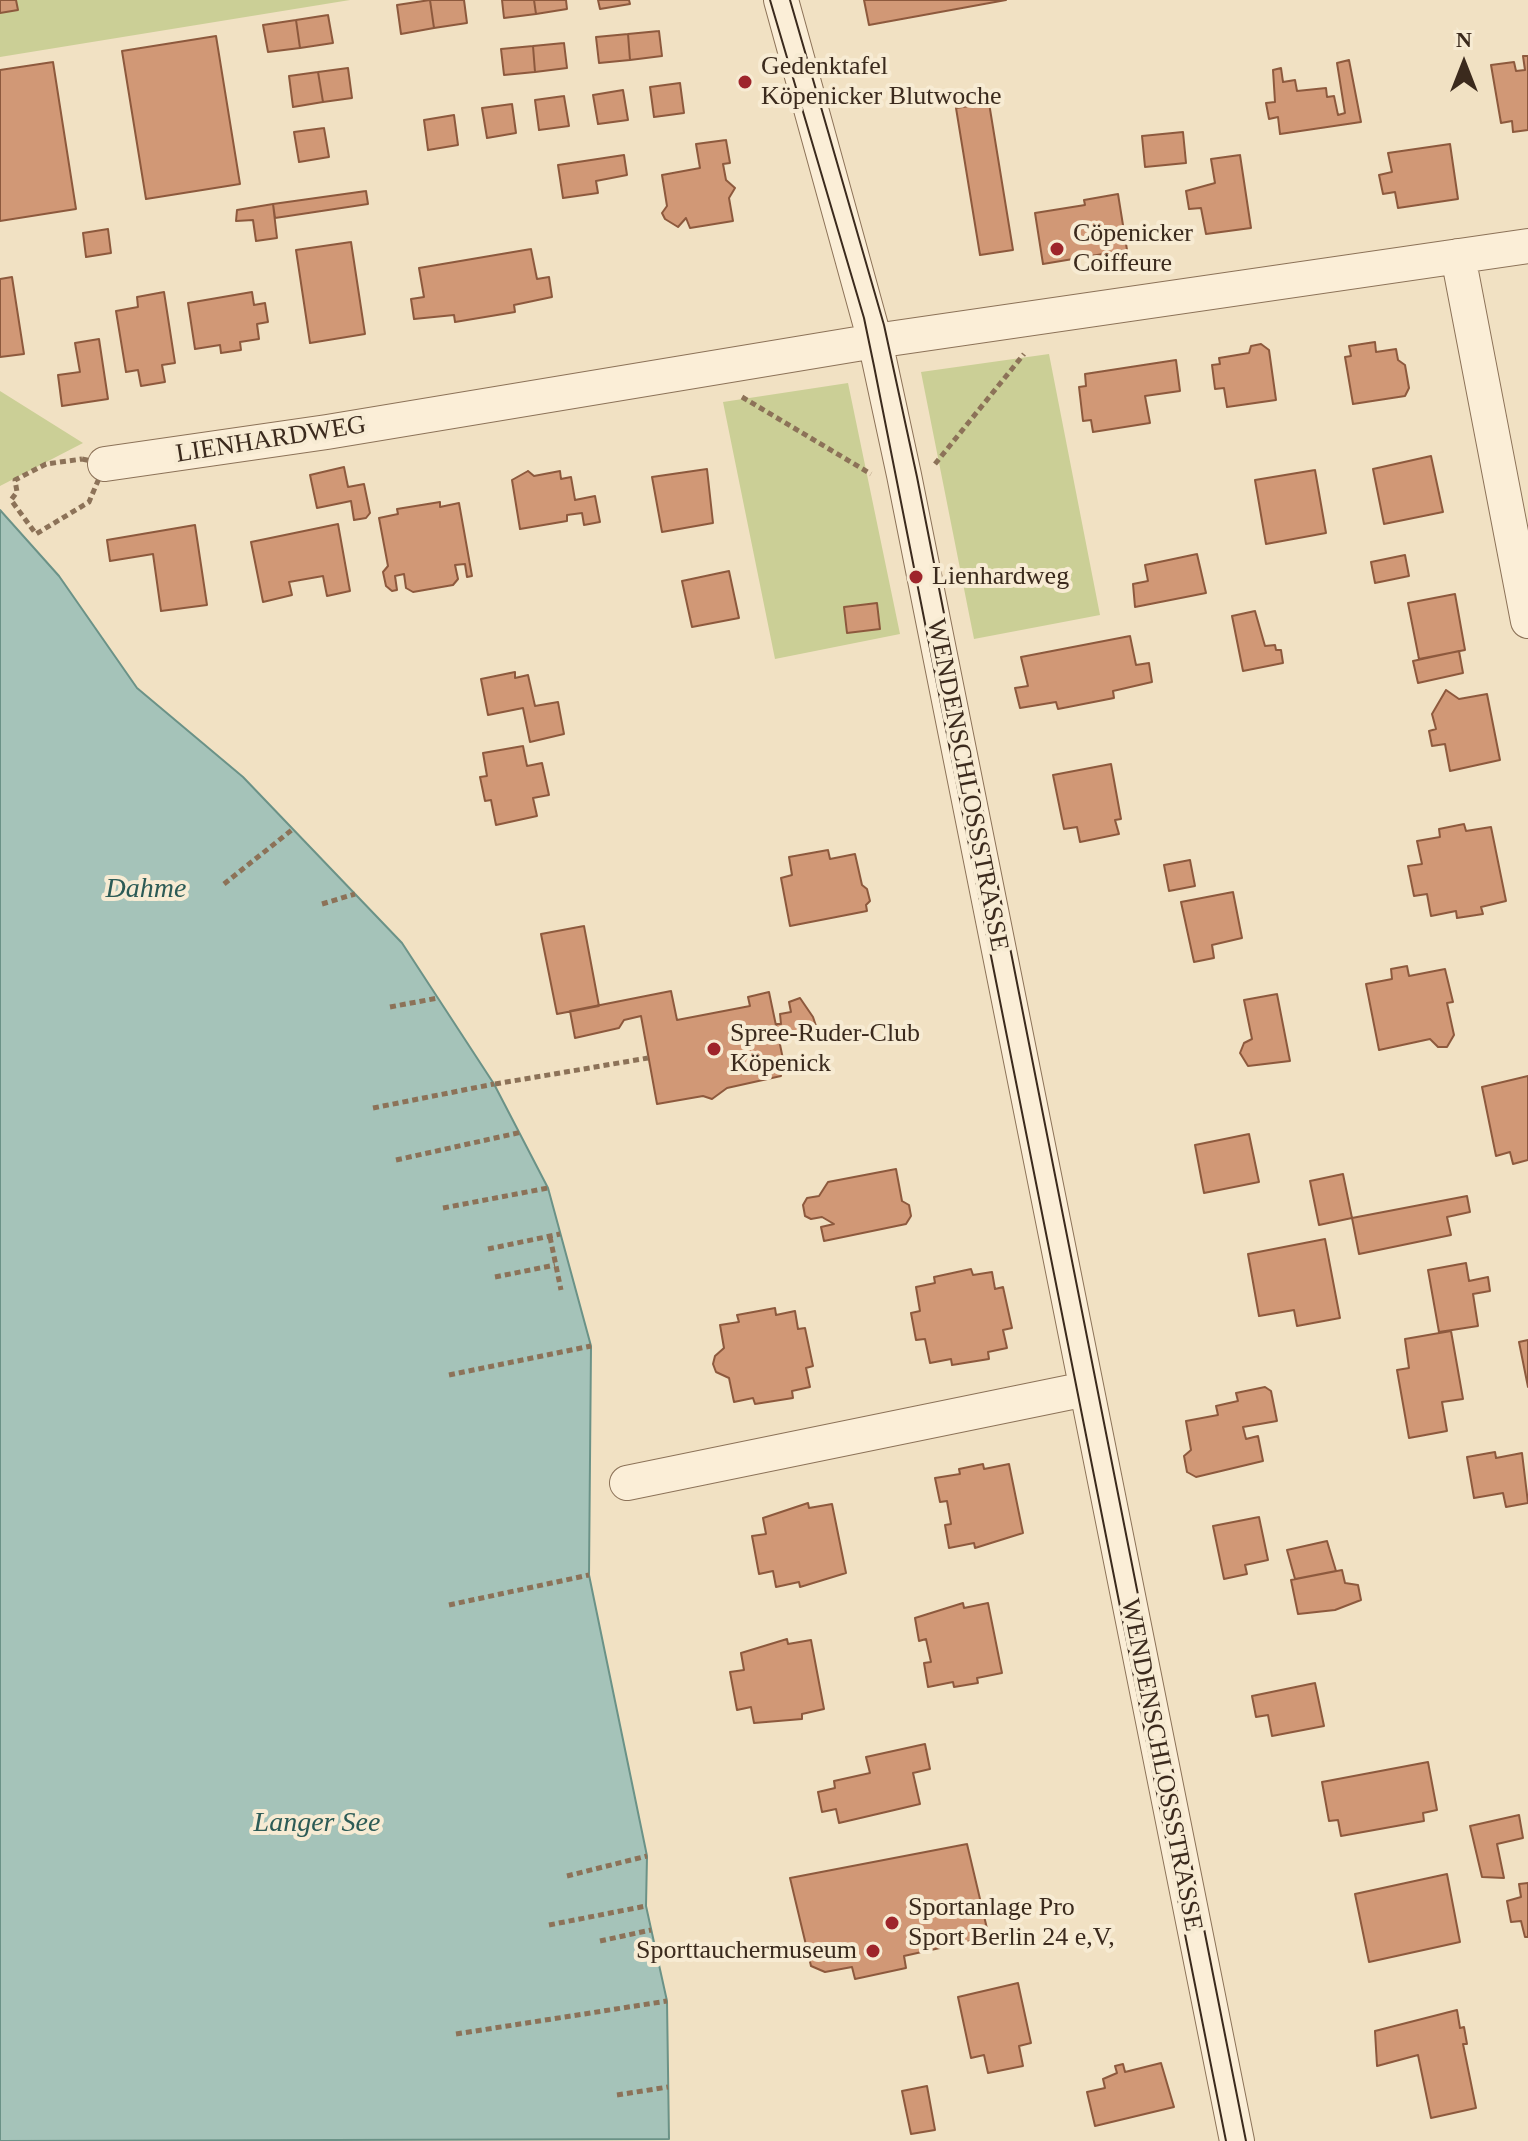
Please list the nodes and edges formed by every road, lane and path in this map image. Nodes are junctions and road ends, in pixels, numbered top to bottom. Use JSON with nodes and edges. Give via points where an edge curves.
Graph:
{"nodes":[{"id":1,"x":781,"y":0,"type":"edge"},
{"id":2,"x":1528,"y":246,"type":"edge"},
{"id":3,"x":1458,"y":256,"type":"junction"},
{"id":4,"x":875,"y":341,"type":"junction"},
{"id":5,"x":1034,"y":342,"type":"dead end"},
{"id":6,"x":740,"y":396,"type":"dead end"},
{"id":7,"x":105,"y":464,"type":"junction"},
{"id":8,"x":909,"y":497,"type":"junction"},
{"id":9,"x":1528,"y":621,"type":"edge"},
{"id":10,"x":293,"y":829,"type":"dead end"},
{"id":11,"x":224,"y":884,"type":"dead end"},
{"id":12,"x":355,"y":894,"type":"dead end"},
{"id":13,"x":322,"y":904,"type":"dead end"},
{"id":14,"x":438,"y":998,"type":"dead end"},
{"id":15,"x":390,"y":1007,"type":"dead end"},
{"id":16,"x":648,"y":1058,"type":"dead end"},
{"id":17,"x":373,"y":1108,"type":"dead end"},
{"id":18,"x":522,"y":1132,"type":"dead end"},
{"id":19,"x":396,"y":1160,"type":"dead end"},
{"id":20,"x":548,"y":1188,"type":"dead end"},
{"id":21,"x":443,"y":1208,"type":"dead end"},
{"id":22,"x":560,"y":1234,"type":"dead end"},
{"id":23,"x":550,"y":1237,"type":"junction"},
{"id":24,"x":488,"y":1249,"type":"dead end"},
{"id":25,"x":555,"y":1265,"type":"junction"},
{"id":26,"x":495,"y":1277,"type":"dead end"},
{"id":27,"x":561,"y":1290,"type":"dead end"},
{"id":28,"x":591,"y":1346,"type":"dead end"},
{"id":29,"x":449,"y":1375,"type":"dead end"},
{"id":30,"x":1086,"y":1389,"type":"junction"},
{"id":31,"x":627,"y":1483,"type":"dead end"},
{"id":32,"x":589,"y":1575,"type":"dead end"},
{"id":33,"x":449,"y":1605,"type":"dead end"},
{"id":34,"x":647,"y":1856,"type":"dead end"},
{"id":35,"x":567,"y":1876,"type":"dead end"},
{"id":36,"x":646,"y":1906,"type":"dead end"},
{"id":37,"x":549,"y":1925,"type":"dead end"},
{"id":38,"x":651,"y":1930,"type":"dead end"},
{"id":39,"x":600,"y":1941,"type":"dead end"},
{"id":40,"x":667,"y":2001,"type":"dead end"},
{"id":41,"x":456,"y":2034,"type":"dead end"},
{"id":42,"x":668,"y":2087,"type":"dead end"},
{"id":43,"x":617,"y":2095,"type":"dead end"},
{"id":44,"x":1237,"y":2141,"type":"edge"}],
"edges":[{"from":1,"to":4,"type":"street","name":"WENDENSCHLOSSSTRASSE"},
{"from":2,"to":3,"type":"street","name":"LIENHARDWEG"},
{"from":3,"to":4,"type":"street","name":"LIENHARDWEG"},
{"from":3,"to":9,"type":"street"},
{"from":4,"to":7,"type":"street","name":"LIENHARDWEG"},
{"from":4,"to":8,"type":"street","name":"WENDENSCHLOSSSTRASSE"},
{"from":5,"to":8,"type":"path"},
{"from":6,"to":8,"type":"path"},
{"from":7,"to":7,"type":"path","via":[[89,502],[36,534],[11,500],[17,492],[15,480],[46,464],[82,459]]},
{"from":8,"to":30,"type":"street","name":"WENDENSCHLOSSSTRASSE"},
{"from":10,"to":11,"type":"path"},
{"from":12,"to":13,"type":"path"},
{"from":14,"to":15,"type":"path"},
{"from":16,"to":17,"type":"path"},
{"from":18,"to":19,"type":"path"},
{"from":20,"to":21,"type":"path"},
{"from":22,"to":23,"type":"path"},
{"from":23,"to":24,"type":"path"},
{"from":23,"to":25,"type":"path"},
{"from":25,"to":26,"type":"path"},
{"from":25,"to":27,"type":"path"},
{"from":28,"to":29,"type":"path"},
{"from":30,"to":31,"type":"street"},
{"from":30,"to":44,"type":"street","name":"WENDENSCHLOSSSTRASSE"},
{"from":32,"to":33,"type":"path"},
{"from":34,"to":35,"type":"path"},
{"from":36,"to":37,"type":"path"},
{"from":38,"to":39,"type":"path"},
{"from":40,"to":41,"type":"path"},
{"from":42,"to":43,"type":"path"}]}
